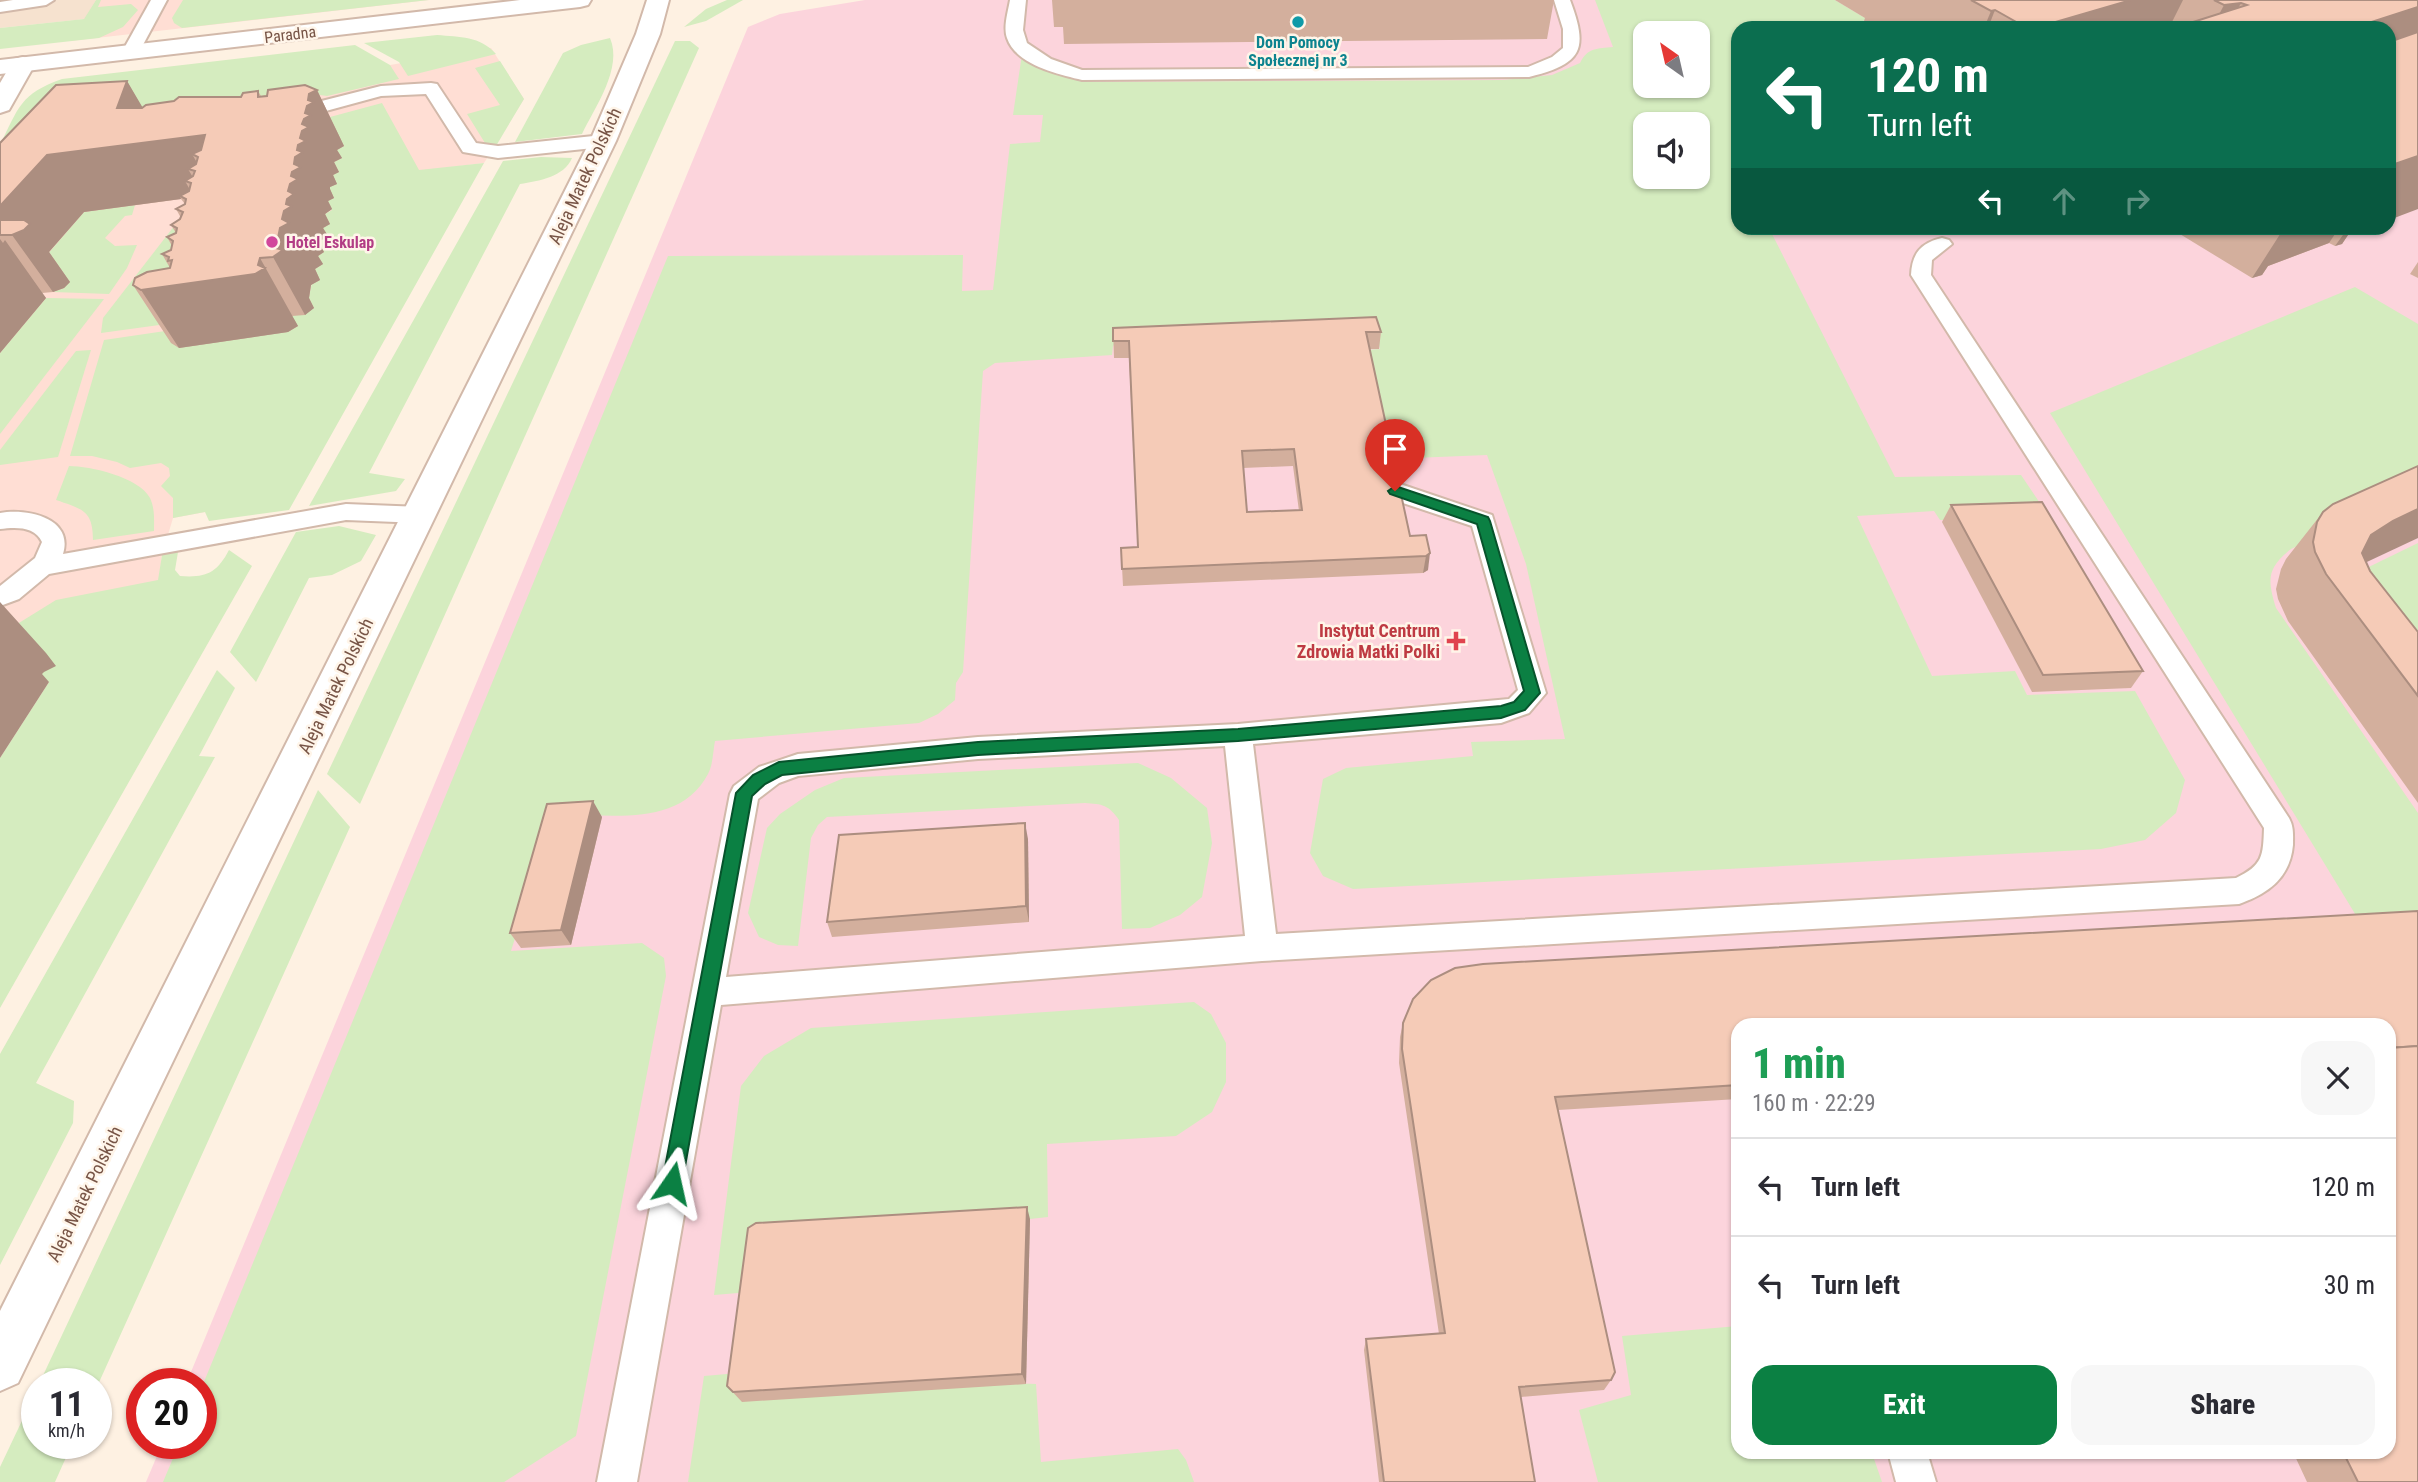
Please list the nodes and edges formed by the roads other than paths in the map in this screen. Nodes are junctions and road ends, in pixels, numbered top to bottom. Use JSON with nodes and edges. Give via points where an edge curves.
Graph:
{"nodes":[{"id":1,"x":46,"y":0,"type":"edge"},
{"id":2,"x":159,"y":0,"type":"edge"},
{"id":3,"x":580,"y":0,"type":"edge"},
{"id":4,"x":658,"y":0,"type":"edge"},
{"id":5,"x":1018,"y":0,"type":"edge"},
{"id":6,"x":1562,"y":0,"type":"edge"},
{"id":7,"x":0,"y":7,"type":"edge"},
{"id":8,"x":131,"y":52,"type":"junction"},
{"id":9,"x":11,"y":66,"type":"edge"},
{"id":10,"x":0,"y":105,"type":"edge"},
{"id":11,"x":272,"y":120,"type":"edge"},
{"id":12,"x":603,"y":141,"type":"junction"},
{"id":13,"x":1942,"y":244,"type":"dead end"},
{"id":14,"x":1395,"y":491,"type":"edge"},
{"id":15,"x":421,"y":515,"type":"junction"},
{"id":16,"x":0,"y":521,"type":"edge"},
{"id":17,"x":44,"y":566,"type":"junction"},
{"id":18,"x":0,"y":597,"type":"edge"},
{"id":19,"x":1238,"y":735,"type":"junction"},
{"id":20,"x":1262,"y":948,"type":"junction"},
{"id":21,"x":708,"y":992,"type":"junction"},
{"id":22,"x":0,"y":1365,"type":"edge"},
{"id":23,"x":1909,"y":1459,"type":"edge"},
{"id":24,"x":617,"y":1482,"type":"edge"},
{"id":25,"x":1916,"y":1482,"type":"edge"}],
"edges":[{"from":1,"to":7,"type":"lane"},
{"from":2,"to":8,"type":"lane"},
{"from":3,"to":8,"type":"street","name":"Paradna"},
{"from":4,"to":12,"type":"street","name":"Aleja Matek Polskich"},
{"from":5,"to":6,"type":"lane","via":[[1016,39],[1020,46],[1059,70],[1082,75],[1530,72],[1563,60],[1571,50],[1574,34]]},
{"from":8,"to":9,"type":"street","name":"Paradna"},
{"from":9,"to":10,"type":"street"},
{"from":11,"to":12,"type":"lane","via":[[381,91],[431,88],[470,148],[498,152]]},
{"from":12,"to":15,"type":"street","name":"Aleja Matek Polskich"},
{"from":13,"to":20,"type":"lane","via":[[1922,258],[1921,275],[2279,826],[2278,857],[2266,878],[2239,891]]},
{"from":14,"to":19,"type":"lane","via":[[1483,521],[1532,693],[1519,706],[1501,712]]},
{"from":15,"to":17,"type":"lane","via":[[346,512]]},
{"from":15,"to":22,"type":"street","name":"Aleja Matek Polskich"},
{"from":16,"to":17,"type":"lane","via":[[29,521],[44,527],[52,537],[52,551]]},
{"from":17,"to":18,"type":"lane"},
{"from":19,"to":20,"type":"lane"},
{"from":19,"to":21,"type":"lane","via":[[978,748],[779,768],[744,793]]},
{"from":20,"to":21,"type":"lane"},
{"from":21,"to":24,"type":"lane"},
{"from":23,"to":25,"type":"lane"}]}
